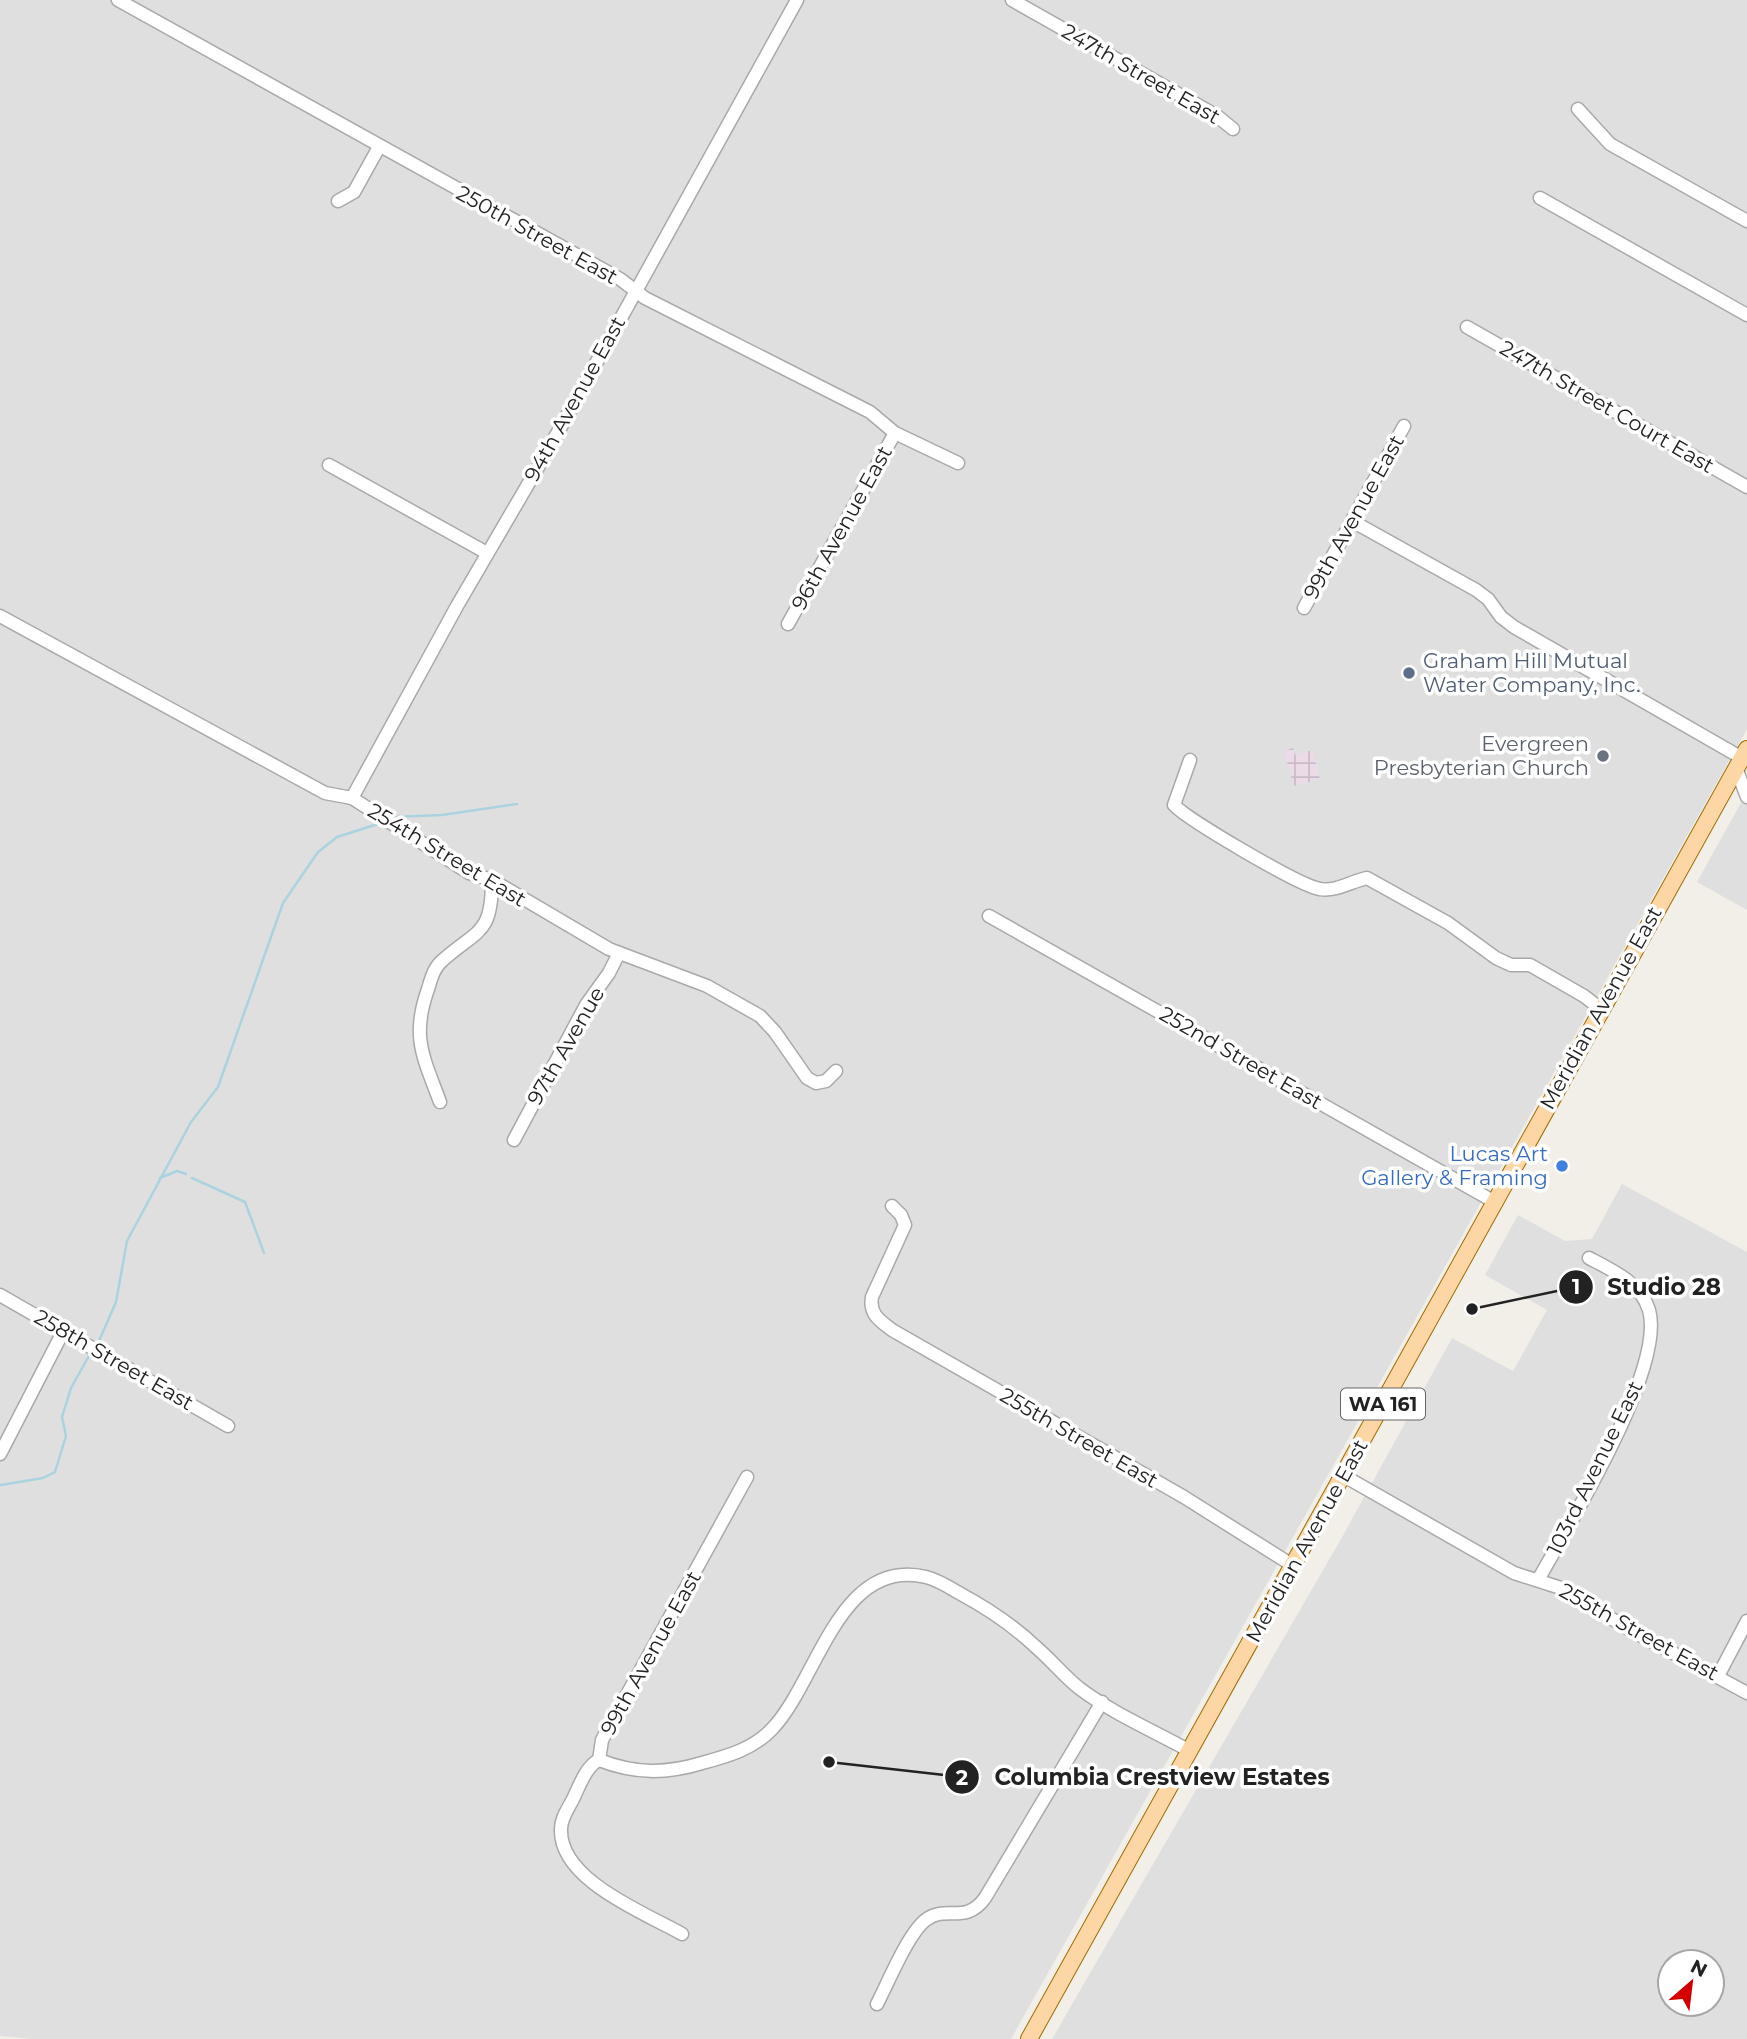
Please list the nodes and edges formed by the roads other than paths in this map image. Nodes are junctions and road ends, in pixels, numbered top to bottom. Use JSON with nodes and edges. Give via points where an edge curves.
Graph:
{"nodes":[{"id":1,"x":118,"y":0,"type":"edge"},
{"id":2,"x":797,"y":0,"type":"edge"},
{"id":3,"x":1012,"y":0,"type":"edge"},
{"id":4,"x":1578,"y":109,"type":"dead end"},
{"id":5,"x":1233,"y":129,"type":"dead end"},
{"id":6,"x":379,"y":147,"type":"junction"},
{"id":7,"x":1540,"y":198,"type":"dead end"},
{"id":8,"x":338,"y":201,"type":"dead end"},
{"id":9,"x":1747,"y":221,"type":"edge"},
{"id":10,"x":636,"y":290,"type":"junction"},
{"id":11,"x":1747,"y":315,"type":"edge"},
{"id":12,"x":1467,"y":327,"type":"dead end"},
{"id":13,"x":1404,"y":426,"type":"dead end"},
{"id":14,"x":895,"y":433,"type":"junction"},
{"id":15,"x":958,"y":463,"type":"dead end"},
{"id":16,"x":328,"y":465,"type":"dead end"},
{"id":17,"x":1747,"y":487,"type":"edge"},
{"id":18,"x":1352,"y":521,"type":"junction"},
{"id":19,"x":487,"y":553,"type":"junction"},
{"id":20,"x":1304,"y":608,"type":"dead end"},
{"id":21,"x":0,"y":616,"type":"edge"},
{"id":22,"x":789,"y":624,"type":"dead end"},
{"id":23,"x":1742,"y":759,"type":"edge"},
{"id":24,"x":1190,"y":760,"type":"dead end"},
{"id":25,"x":1747,"y":797,"type":"edge"},
{"id":26,"x":352,"y":798,"type":"junction"},
{"id":27,"x":492,"y":880,"type":"junction"},
{"id":28,"x":989,"y":916,"type":"dead end"},
{"id":29,"x":619,"y":953,"type":"junction"},
{"id":30,"x":1601,"y":1009,"type":"junction"},
{"id":31,"x":836,"y":1071,"type":"dead end"},
{"id":32,"x":440,"y":1102,"type":"dead end"},
{"id":33,"x":514,"y":1140,"type":"dead end"},
{"id":34,"x":1493,"y":1201,"type":"junction"},
{"id":35,"x":892,"y":1206,"type":"dead end"},
{"id":36,"x":1589,"y":1258,"type":"dead end"},
{"id":37,"x":0,"y":1295,"type":"edge"},
{"id":38,"x":64,"y":1330,"type":"junction"},
{"id":39,"x":229,"y":1426,"type":"dead end"},
{"id":40,"x":0,"y":1454,"type":"edge"},
{"id":41,"x":747,"y":1476,"type":"dead end"},
{"id":42,"x":1344,"y":1476,"type":"junction"},
{"id":43,"x":1293,"y":1565,"type":"junction"},
{"id":44,"x":1538,"y":1580,"type":"junction"},
{"id":45,"x":1747,"y":1621,"type":"edge"},
{"id":46,"x":1718,"y":1676,"type":"junction"},
{"id":47,"x":1747,"y":1693,"type":"edge"},
{"id":48,"x":1102,"y":1702,"type":"junction"},
{"id":49,"x":1190,"y":1751,"type":"junction"},
{"id":50,"x":599,"y":1759,"type":"junction"},
{"id":51,"x":682,"y":1934,"type":"dead end"},
{"id":52,"x":877,"y":2004,"type":"dead end"},
{"id":53,"x":1029,"y":2039,"type":"edge"}],
"edges":[{"from":1,"to":6,"type":"street","name":"250th Street East"},
{"from":2,"to":10,"type":"street","name":"94th Avenue East"},
{"from":3,"to":5,"type":"street","name":"247th Street East"},
{"from":4,"to":9,"type":"street","via":[[1610,144]]},
{"from":6,"to":8,"type":"street","via":[[354,192]]},
{"from":6,"to":10,"type":"street","name":"250th Street East"},
{"from":7,"to":11,"type":"street"},
{"from":10,"to":14,"type":"street","name":"250th Street East","via":[[870,412]]},
{"from":10,"to":19,"type":"street","name":"94th Avenue East"},
{"from":12,"to":17,"type":"street","name":"247th Street Court East"},
{"from":13,"to":18,"type":"street","name":"99th Avenue East"},
{"from":14,"to":15,"type":"street","name":"250th Street East"},
{"from":14,"to":22,"type":"street","name":"96th Avenue East"},
{"from":16,"to":19,"type":"street"},
{"from":18,"to":20,"type":"street","name":"99th Avenue East"},
{"from":18,"to":23,"type":"street","via":[[1476,590],[1514,628]]},
{"from":19,"to":26,"type":"street","name":"94th Avenue East"},
{"from":21,"to":26,"type":"street","name":"254th Street East","via":[[324,793]]},
{"from":23,"to":25,"type":"street"},
{"from":23,"to":30,"type":"main road","name":"Meridian Avenue East","number":"WA 161"},
{"from":24,"to":30,"type":"street","via":[[1174,806],[1198,823],[1319,889],[1367,877],[1381,883],[1496,958],[1511,965],[1530,965]]},
{"from":26,"to":27,"type":"street","name":"254th Street East","via":[[469,873]]},
{"from":27,"to":29,"type":"street","name":"254th Street East"},
{"from":27,"to":32,"type":"street","via":[[492,905],[481,928],[438,966],[422,1004],[418,1036]]},
{"from":28,"to":34,"type":"street","name":"252nd Street East"},
{"from":29,"to":31,"type":"street","name":"254th Street East","via":[[707,986],[760,1016],[807,1078],[816,1083]]},
{"from":29,"to":33,"type":"street","name":"97th Avenue"},
{"from":30,"to":34,"type":"main road","name":"Meridian Avenue East","number":"WA 161"},
{"from":34,"to":42,"type":"main road","name":"Meridian Avenue East","number":"WA 161"},
{"from":35,"to":43,"type":"street","name":"255th Street East","via":[[903,1220],[904,1231],[872,1297],[876,1317]]},
{"from":36,"to":44,"type":"street","name":"103rd Avenue East","via":[[1618,1274],[1641,1295],[1650,1319],[1648,1353],[1634,1394]]},
{"from":37,"to":38,"type":"street","name":"258th Street East"},
{"from":38,"to":39,"type":"street","name":"258th Street East"},
{"from":38,"to":40,"type":"street"},
{"from":41,"to":50,"type":"street","name":"99th Avenue East","via":[[602,1740]]},
{"from":42,"to":43,"type":"main road","name":"Meridian Avenue East","number":"WA 161"},
{"from":42,"to":44,"type":"street","name":"255th Street East","via":[[1514,1573]]},
{"from":43,"to":49,"type":"main road","name":"Meridian Avenue East","number":"WA 161"},
{"from":44,"to":46,"type":"street","name":"255th Street East","via":[[1564,1589]]},
{"from":45,"to":46,"type":"street"},
{"from":46,"to":47,"type":"street","name":"255th Street East"},
{"from":48,"to":49,"type":"street"},
{"from":48,"to":50,"type":"street","via":[[1080,1689],[1010,1625],[967,1597],[928,1577],[891,1576],[874,1582],[855,1599],[783,1716],[758,1742],[662,1773],[630,1770]]},
{"from":48,"to":52,"type":"street","via":[[981,1905],[966,1914],[927,1919]]},
{"from":49,"to":53,"type":"main road","name":"Meridian Avenue East","number":"WA 161"},
{"from":50,"to":51,"type":"street","name":"99th Avenue East","via":[[562,1820],[572,1861],[592,1883]]}]}
